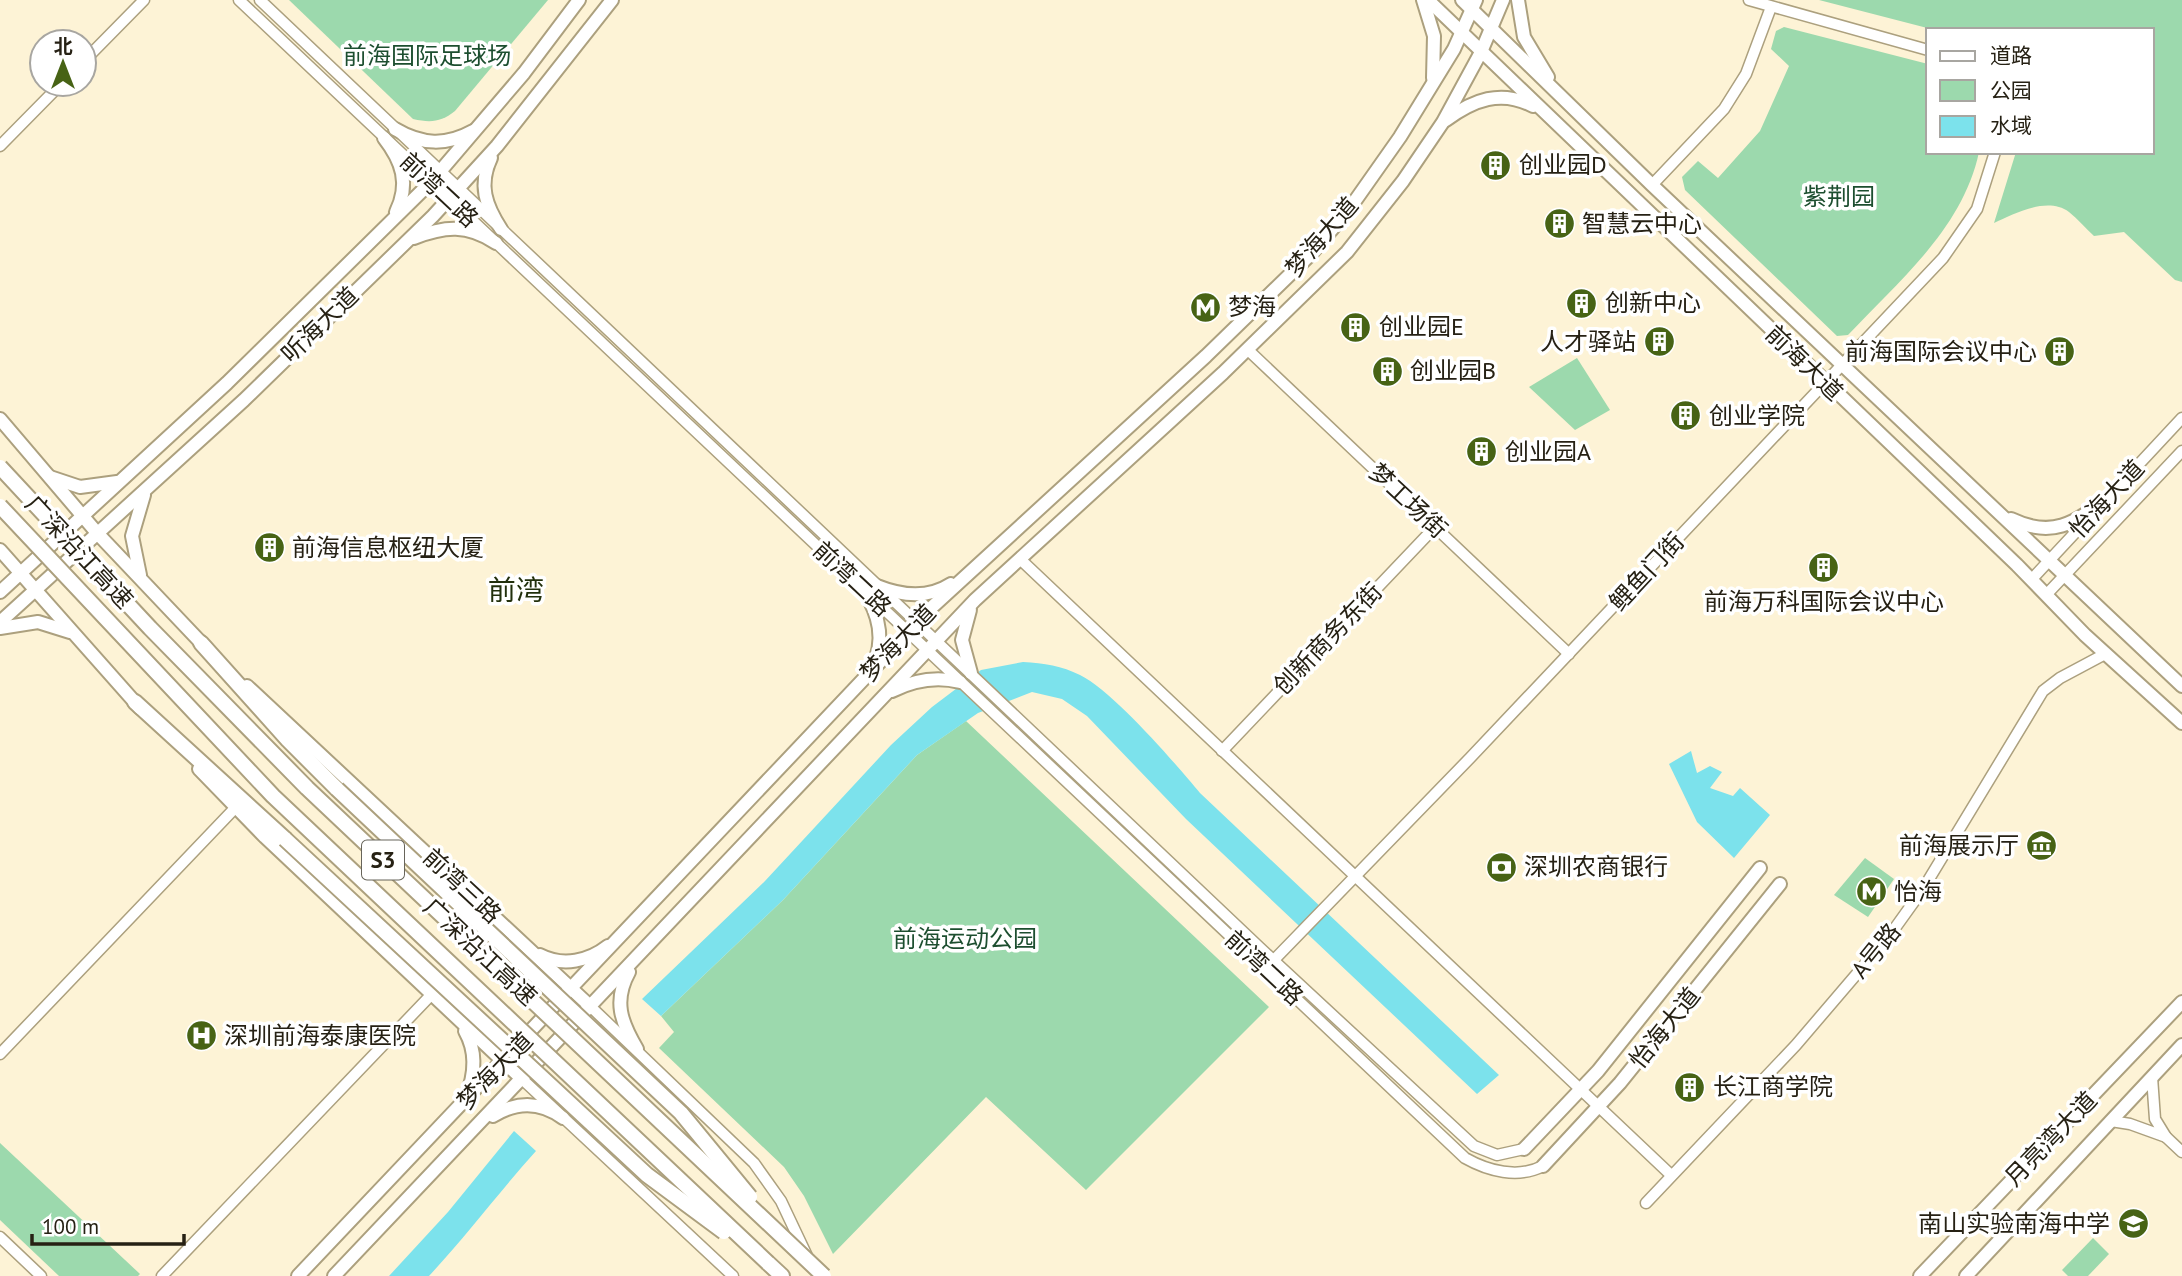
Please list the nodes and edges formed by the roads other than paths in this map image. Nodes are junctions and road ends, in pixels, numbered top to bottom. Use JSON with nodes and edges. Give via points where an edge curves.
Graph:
{"nodes":[{"id":1,"x":144,"y":0,"type":"edge"},
{"id":2,"x":239,"y":0,"type":"edge"},
{"id":3,"x":260,"y":0,"type":"edge"},
{"id":4,"x":579,"y":0,"type":"edge"},
{"id":5,"x":611,"y":0,"type":"edge"},
{"id":6,"x":1426,"y":0,"type":"edge"},
{"id":7,"x":1503,"y":0,"type":"edge"},
{"id":8,"x":1518,"y":0,"type":"edge"},
{"id":9,"x":1749,"y":0,"type":"edge"},
{"id":10,"x":1470,"y":3,"type":"edge"},
{"id":11,"x":1771,"y":7,"type":"junction"},
{"id":12,"x":1490,"y":28,"type":"junction"},
{"id":13,"x":1462,"y":33,"type":"junction"},
{"id":14,"x":98,"y":47,"type":"edge"},
{"id":15,"x":1926,"y":49,"type":"edge"},
{"id":16,"x":1480,"y":52,"type":"junction"},
{"id":17,"x":1430,"y":90,"type":"junction"},
{"id":18,"x":1558,"y":92,"type":"junction"},
{"id":19,"x":47,"y":98,"type":"edge"},
{"id":20,"x":1543,"y":111,"type":"junction"},
{"id":21,"x":1443,"y":122,"type":"junction"},
{"id":22,"x":480,"y":128,"type":"junction"},
{"id":23,"x":395,"y":129,"type":"junction"},
{"id":24,"x":384,"y":138,"type":"junction"},
{"id":25,"x":0,"y":146,"type":"edge"},
{"id":26,"x":497,"y":146,"type":"junction"},
{"id":27,"x":1995,"y":154,"type":"edge"},
{"id":28,"x":441,"y":172,"type":"junction"},
{"id":29,"x":431,"y":182,"type":"junction"},
{"id":30,"x":1652,"y":185,"type":"junction"},
{"id":31,"x":458,"y":189,"type":"junction"},
{"id":32,"x":449,"y":199,"type":"junction"},
{"id":33,"x":391,"y":221,"type":"junction"},
{"id":34,"x":501,"y":229,"type":"junction"},
{"id":35,"x":407,"y":240,"type":"junction"},
{"id":36,"x":496,"y":243,"type":"junction"},
{"id":37,"x":1247,"y":349,"type":"junction"},
{"id":38,"x":1842,"y":366,"type":"junction"},
{"id":39,"x":1825,"y":383,"type":"junction"},
{"id":40,"x":2182,"y":418,"type":"edge"},
{"id":41,"x":0,"y":419,"type":"edge"},
{"id":42,"x":2182,"y":451,"type":"edge"},
{"id":43,"x":0,"y":467,"type":"edge"},
{"id":44,"x":47,"y":475,"type":"junction"},
{"id":45,"x":126,"y":476,"type":"junction"},
{"id":46,"x":146,"y":492,"type":"junction"},
{"id":47,"x":2108,"y":498,"type":"junction"},
{"id":48,"x":0,"y":506,"type":"edge"},
{"id":49,"x":1996,"y":510,"type":"junction"},
{"id":50,"x":83,"y":516,"type":"junction"},
{"id":51,"x":1435,"y":527,"type":"junction"},
{"id":52,"x":98,"y":534,"type":"junction"},
{"id":53,"x":0,"y":550,"type":"edge"},
{"id":54,"x":1020,"y":559,"type":"junction"},
{"id":55,"x":2050,"y":561,"type":"junction"},
{"id":56,"x":22,"y":572,"type":"junction"},
{"id":57,"x":966,"y":574,"type":"junction"},
{"id":58,"x":2065,"y":575,"type":"junction"},
{"id":59,"x":2031,"y":580,"type":"junction"},
{"id":60,"x":144,"y":584,"type":"junction"},
{"id":61,"x":877,"y":586,"type":"junction"},
{"id":62,"x":36,"y":589,"type":"junction"},
{"id":63,"x":863,"y":589,"type":"junction"},
{"id":64,"x":0,"y":592,"type":"edge"},
{"id":65,"x":2046,"y":595,"type":"junction"},
{"id":66,"x":975,"y":600,"type":"junction"},
{"id":67,"x":0,"y":622,"type":"edge"},
{"id":68,"x":913,"y":627,"type":"junction"},
{"id":69,"x":0,"y":628,"type":"edge"},
{"id":70,"x":77,"y":636,"type":"junction"},
{"id":71,"x":937,"y":640,"type":"junction"},
{"id":72,"x":201,"y":643,"type":"junction"},
{"id":73,"x":927,"y":650,"type":"junction"},
{"id":74,"x":1569,"y":654,"type":"junction"},
{"id":75,"x":2105,"y":654,"type":"junction"},
{"id":76,"x":971,"y":673,"type":"junction"},
{"id":77,"x":868,"y":674,"type":"junction"},
{"id":78,"x":960,"y":682,"type":"junction"},
{"id":79,"x":2182,"y":686,"type":"edge"},
{"id":80,"x":135,"y":702,"type":"junction"},
{"id":81,"x":877,"y":702,"type":"junction"},
{"id":82,"x":2182,"y":723,"type":"edge"},
{"id":83,"x":1222,"y":751,"type":"junction"},
{"id":84,"x":236,"y":807,"type":"junction"},
{"id":85,"x":1760,"y":868,"type":"dead end"},
{"id":86,"x":1355,"y":876,"type":"junction"},
{"id":87,"x":1780,"y":884,"type":"dead end"},
{"id":88,"x":633,"y":926,"type":"junction"},
{"id":89,"x":525,"y":945,"type":"junction"},
{"id":90,"x":635,"y":960,"type":"junction"},
{"id":91,"x":1274,"y":961,"type":"junction"},
{"id":92,"x":1265,"y":970,"type":"junction"},
{"id":93,"x":573,"y":989,"type":"junction"},
{"id":94,"x":431,"y":995,"type":"junction"},
{"id":95,"x":2182,"y":1002,"type":"edge"},
{"id":96,"x":591,"y":1007,"type":"junction"},
{"id":97,"x":459,"y":1021,"type":"junction"},
{"id":98,"x":2182,"y":1045,"type":"edge"},
{"id":99,"x":637,"y":1049,"type":"junction"},
{"id":100,"x":0,"y":1054,"type":"edge"},
{"id":101,"x":503,"y":1062,"type":"junction"},
{"id":102,"x":2152,"y":1077,"type":"junction"},
{"id":103,"x":522,"y":1079,"type":"junction"},
{"id":104,"x":1581,"y":1090,"type":"junction"},
{"id":105,"x":463,"y":1105,"type":"junction"},
{"id":106,"x":1598,"y":1107,"type":"junction"},
{"id":107,"x":563,"y":1118,"type":"junction"},
{"id":108,"x":2111,"y":1121,"type":"junction"},
{"id":109,"x":478,"y":1126,"type":"junction"},
{"id":110,"x":2166,"y":1137,"type":"junction"},
{"id":111,"x":1524,"y":1149,"type":"joint"},
{"id":112,"x":2182,"y":1152,"type":"edge"},
{"id":113,"x":1543,"y":1166,"type":"joint"},
{"id":114,"x":1671,"y":1175,"type":"junction"},
{"id":115,"x":1646,"y":1203,"type":"dead end"},
{"id":116,"x":781,"y":1236,"type":"junction"},
{"id":117,"x":0,"y":1237,"type":"edge"},
{"id":118,"x":768,"y":1263,"type":"junction"},
{"id":119,"x":41,"y":1276,"type":"edge"},
{"id":120,"x":162,"y":1276,"type":"edge"},
{"id":121,"x":298,"y":1276,"type":"edge"},
{"id":122,"x":334,"y":1276,"type":"edge"},
{"id":123,"x":733,"y":1276,"type":"edge"},
{"id":124,"x":782,"y":1276,"type":"edge"},
{"id":125,"x":816,"y":1276,"type":"edge"},
{"id":126,"x":824,"y":1276,"type":"edge"},
{"id":127,"x":1920,"y":1276,"type":"edge"},
{"id":128,"x":1966,"y":1276,"type":"edge"}],
"edges":[{"from":1,"to":14,"type":"street"},
{"from":2,"to":24,"type":"street","name":"前湾二路"},
{"from":3,"to":23,"type":"street","name":"前湾二路"},
{"from":4,"to":22,"type":"main road","name":"听海大道"},
{"from":5,"to":26,"type":"main road","name":"听海大道"},
{"from":6,"to":13,"type":"main road","name":"前海大道"},
{"from":6,"to":17,"type":"main road","via":[[1436,48]]},
{"from":7,"to":12,"type":"main road","name":"梦海大道"},
{"from":8,"to":18,"type":"main road","via":[[1524,37]]},
{"from":9,"to":11,"type":"street"},
{"from":10,"to":12,"type":"main road","name":"前海大道"},
{"from":10,"to":13,"type":"main road","name":"梦海大道"},
{"from":11,"to":15,"type":"street"},
{"from":11,"to":30,"type":"street","via":[[1746,74],[1724,109]]},
{"from":12,"to":16,"type":"main road","name":"梦海大道"},
{"from":12,"to":18,"type":"main road","name":"前海大道"},
{"from":13,"to":16,"type":"main road","name":"前海大道"},
{"from":13,"to":17,"type":"main road","name":"梦海大道"},
{"from":16,"to":20,"type":"main road","name":"前海大道"},
{"from":16,"to":21,"type":"main road","name":"梦海大道"},
{"from":17,"to":57,"type":"main road","name":"梦海大道","via":[[1350,208],[1311,254]]},
{"from":18,"to":30,"type":"main road","name":"前海大道"},
{"from":19,"to":25,"type":"street"},
{"from":20,"to":21,"type":"main road","via":[[1514,99],[1489,98],[1468,105]]},
{"from":20,"to":39,"type":"main road","name":"前海大道"},
{"from":21,"to":37,"type":"main road","name":"梦海大道","via":[[1347,252]]},
{"from":22,"to":23,"type":"main road","via":[[438,143]]},
{"from":22,"to":28,"type":"main road","name":"听海大道"},
{"from":23,"to":28,"type":"street","name":"前湾二路"},
{"from":24,"to":29,"type":"street","name":"前湾二路"},
{"from":24,"to":33,"type":"main road","via":[[399,160],[404,180]]},
{"from":26,"to":31,"type":"main road","name":"听海大道"},
{"from":26,"to":34,"type":"main road","via":[[485,171],[484,191]]},
{"from":27,"to":38,"type":"street","name":"鲤鱼门街","via":[[1968,225]]},
{"from":28,"to":29,"type":"main road","name":"听海大道"},
{"from":28,"to":31,"type":"street","name":"前湾二路"},
{"from":29,"to":32,"type":"street","name":"前湾二路"},
{"from":29,"to":33,"type":"main road","name":"听海大道"},
{"from":30,"to":38,"type":"main road","name":"前海大道"},
{"from":31,"to":32,"type":"main road","name":"听海大道"},
{"from":31,"to":34,"type":"street","name":"前湾二路"},
{"from":32,"to":35,"type":"main road","name":"听海大道"},
{"from":32,"to":36,"type":"street","name":"前湾二路"},
{"from":33,"to":45,"type":"main road","name":"听海大道"},
{"from":34,"to":61,"type":"street","name":"前湾二路"},
{"from":35,"to":36,"type":"main road","via":[[450,227],[472,230]]},
{"from":35,"to":46,"type":"main road","name":"听海大道"},
{"from":36,"to":63,"type":"street","name":"前湾二路"},
{"from":37,"to":51,"type":"street","name":"梦工场街"},
{"from":37,"to":54,"type":"main road","name":"梦海大道"},
{"from":38,"to":39,"type":"street","name":"鲤鱼门街"},
{"from":38,"to":49,"type":"main road","name":"前海大道"},
{"from":39,"to":59,"type":"main road","name":"前海大道"},
{"from":39,"to":74,"type":"street","name":"鲤鱼门街"},
{"from":40,"to":47,"type":"street","name":"怡海大道"},
{"from":41,"to":44,"type":"main road","name":"前湾三路"},
{"from":42,"to":58,"type":"street","name":"怡海大道"},
{"from":43,"to":116,"type":"highway","name":"广深沿江高速","number":"S3","bridge":true,"via":[[307,788]]},
{"from":44,"to":45,"type":"main road","via":[[94,488]]},
{"from":44,"to":50,"type":"main road","name":"前湾三路"},
{"from":45,"to":50,"type":"main road","name":"听海大道"},
{"from":46,"to":52,"type":"main road","name":"听海大道"},
{"from":46,"to":60,"type":"main road","via":[[132,536]]},
{"from":47,"to":49,"type":"main road","via":[[2067,524],[2046,530],[2022,525]]},
{"from":47,"to":55,"type":"street","name":"怡海大道"},
{"from":48,"to":118,"type":"highway","name":"广深沿江高速","number":"S3","bridge":true,"via":[[273,796]]},
{"from":49,"to":55,"type":"main road","name":"前海大道"},
{"from":50,"to":52,"type":"main road","name":"前湾三路"},
{"from":50,"to":56,"type":"main road","name":"听海大道"},
{"from":51,"to":74,"type":"street","name":"梦工场街"},
{"from":51,"to":83,"type":"street","name":"创新商务东街"},
{"from":52,"to":60,"type":"main road","name":"前湾三路"},
{"from":52,"to":62,"type":"main road","name":"听海大道"},
{"from":53,"to":56,"type":"main road"},
{"from":54,"to":66,"type":"main road","name":"梦海大道"},
{"from":54,"to":83,"type":"street"},
{"from":55,"to":58,"type":"main road","name":"前海大道"},
{"from":55,"to":59,"type":"street","name":"怡海大道"},
{"from":56,"to":62,"type":"main road"},
{"from":56,"to":64,"type":"main road","name":"听海大道"},
{"from":57,"to":61,"type":"main road","via":[[944,588],[919,594]]},
{"from":57,"to":68,"type":"main road","name":"梦海大道"},
{"from":58,"to":65,"type":"street","name":"怡海大道"},
{"from":58,"to":79,"type":"main road","name":"前海大道"},
{"from":59,"to":65,"type":"main road","name":"前海大道"},
{"from":60,"to":72,"type":"main road","name":"前湾三路"},
{"from":61,"to":68,"type":"street","name":"前湾二路"},
{"from":62,"to":67,"type":"main road","name":"听海大道"},
{"from":62,"to":70,"type":"main road"},
{"from":63,"to":68,"type":"street","name":"前湾二路"},
{"from":63,"to":77,"type":"main road","via":[[880,630]]},
{"from":65,"to":75,"type":"main road","name":"前海大道"},
{"from":66,"to":71,"type":"main road","name":"梦海大道"},
{"from":66,"to":76,"type":"main road","via":[[962,640]]},
{"from":68,"to":71,"type":"street","name":"前湾二路"},
{"from":68,"to":73,"type":"street","name":"前湾二路"},
{"from":68,"to":77,"type":"main road","name":"梦海大道"},
{"from":69,"to":70,"type":"main road","via":[[51,623]]},
{"from":70,"to":80,"type":"main road"},
{"from":71,"to":73,"type":"main road","name":"梦海大道"},
{"from":71,"to":76,"type":"street","name":"前湾二路"},
{"from":72,"to":89,"type":"main road","name":"前湾三路"},
{"from":72,"to":116,"type":"highway","bridge":true,"via":[[337,789],[681,1113]]},
{"from":73,"to":78,"type":"street","name":"前湾二路"},
{"from":73,"to":81,"type":"main road","name":"梦海大道"},
{"from":74,"to":86,"type":"street","name":"鲤鱼门街"},
{"from":75,"to":82,"type":"main road","name":"前海大道"},
{"from":75,"to":114,"type":"street","name":"A号路","via":[[2043,691],[1923,889],[1890,935],[1796,1045]]},
{"from":76,"to":91,"type":"street","name":"前湾二路"},
{"from":77,"to":88,"type":"main road","name":"梦海大道"},
{"from":78,"to":81,"type":"main road","via":[[921,680],[901,686]]},
{"from":78,"to":92,"type":"street","name":"前湾二路"},
{"from":80,"to":84,"type":"main road"},
{"from":80,"to":118,"type":"highway","bridge":true,"via":[[647,1175]]},
{"from":81,"to":90,"type":"main road","name":"梦海大道"},
{"from":83,"to":86,"type":"street"},
{"from":84,"to":94,"type":"main road"},
{"from":84,"to":100,"type":"street"},
{"from":85,"to":104,"type":"main road","name":"怡海大道"},
{"from":86,"to":91,"type":"street","name":"鲤鱼门街"},
{"from":86,"to":104,"type":"street"},
{"from":87,"to":106,"type":"main road","name":"怡海大道"},
{"from":88,"to":89,"type":"main road","via":[[585,959],[559,961]]},
{"from":88,"to":93,"type":"main road","name":"梦海大道"},
{"from":89,"to":93,"type":"main road","name":"前湾三路"},
{"from":90,"to":96,"type":"main road","name":"梦海大道"},
{"from":90,"to":99,"type":"main road","via":[[619,998],[623,1026]]},
{"from":91,"to":92,"type":"street","name":"鲤鱼门街"},
{"from":91,"to":111,"type":"street","name":"前湾二路","via":[[1474,1146],[1497,1155]]},
{"from":92,"to":113,"type":"street","name":"前湾二路","via":[[1465,1158],[1504,1172]]},
{"from":93,"to":96,"type":"main road","name":"前湾三路"},
{"from":93,"to":101,"type":"main road","name":"梦海大道"},
{"from":94,"to":97,"type":"main road"},
{"from":94,"to":120,"type":"street"},
{"from":95,"to":127,"type":"main road","name":"月亮湾大道"},
{"from":96,"to":99,"type":"street","name":"前湾三路"},
{"from":96,"to":103,"type":"main road","name":"梦海大道"},
{"from":97,"to":101,"type":"main road"},
{"from":97,"to":105,"type":"main road","via":[[474,1066]]},
{"from":98,"to":102,"type":"main road","name":"月亮湾大道"},
{"from":99,"to":125,"type":"street","name":"前湾三路","via":[[742,1149],[771,1183]]},
{"from":101,"to":103,"type":"main road"},
{"from":101,"to":105,"type":"main road","name":"梦海大道"},
{"from":102,"to":108,"type":"main road","name":"月亮湾大道"},
{"from":102,"to":110,"type":"street","via":[[2155,1119]]},
{"from":103,"to":107,"type":"street"},
{"from":103,"to":109,"type":"main road","name":"梦海大道"},
{"from":104,"to":106,"type":"street"},
{"from":104,"to":111,"type":"main road","name":"怡海大道"},
{"from":105,"to":121,"type":"main road","name":"梦海大道"},
{"from":106,"to":113,"type":"main road","name":"怡海大道"},
{"from":106,"to":114,"type":"street"},
{"from":107,"to":109,"type":"main road","via":[[546,1108],[524,1104],[502,1110]]},
{"from":107,"to":123,"type":"street"},
{"from":108,"to":110,"type":"street"},
{"from":108,"to":128,"type":"main road","name":"月亮湾大道"},
{"from":109,"to":122,"type":"main road","name":"梦海大道"},
{"from":110,"to":112,"type":"street"},
{"from":114,"to":115,"type":"street","name":"A号路"},
{"from":116,"to":126,"type":"highway","name":"广深沿江高速","number":"S3","bridge":true},
{"from":117,"to":119,"type":"street"},
{"from":118,"to":124,"type":"highway","name":"广深沿江高速","number":"S3"}]}
